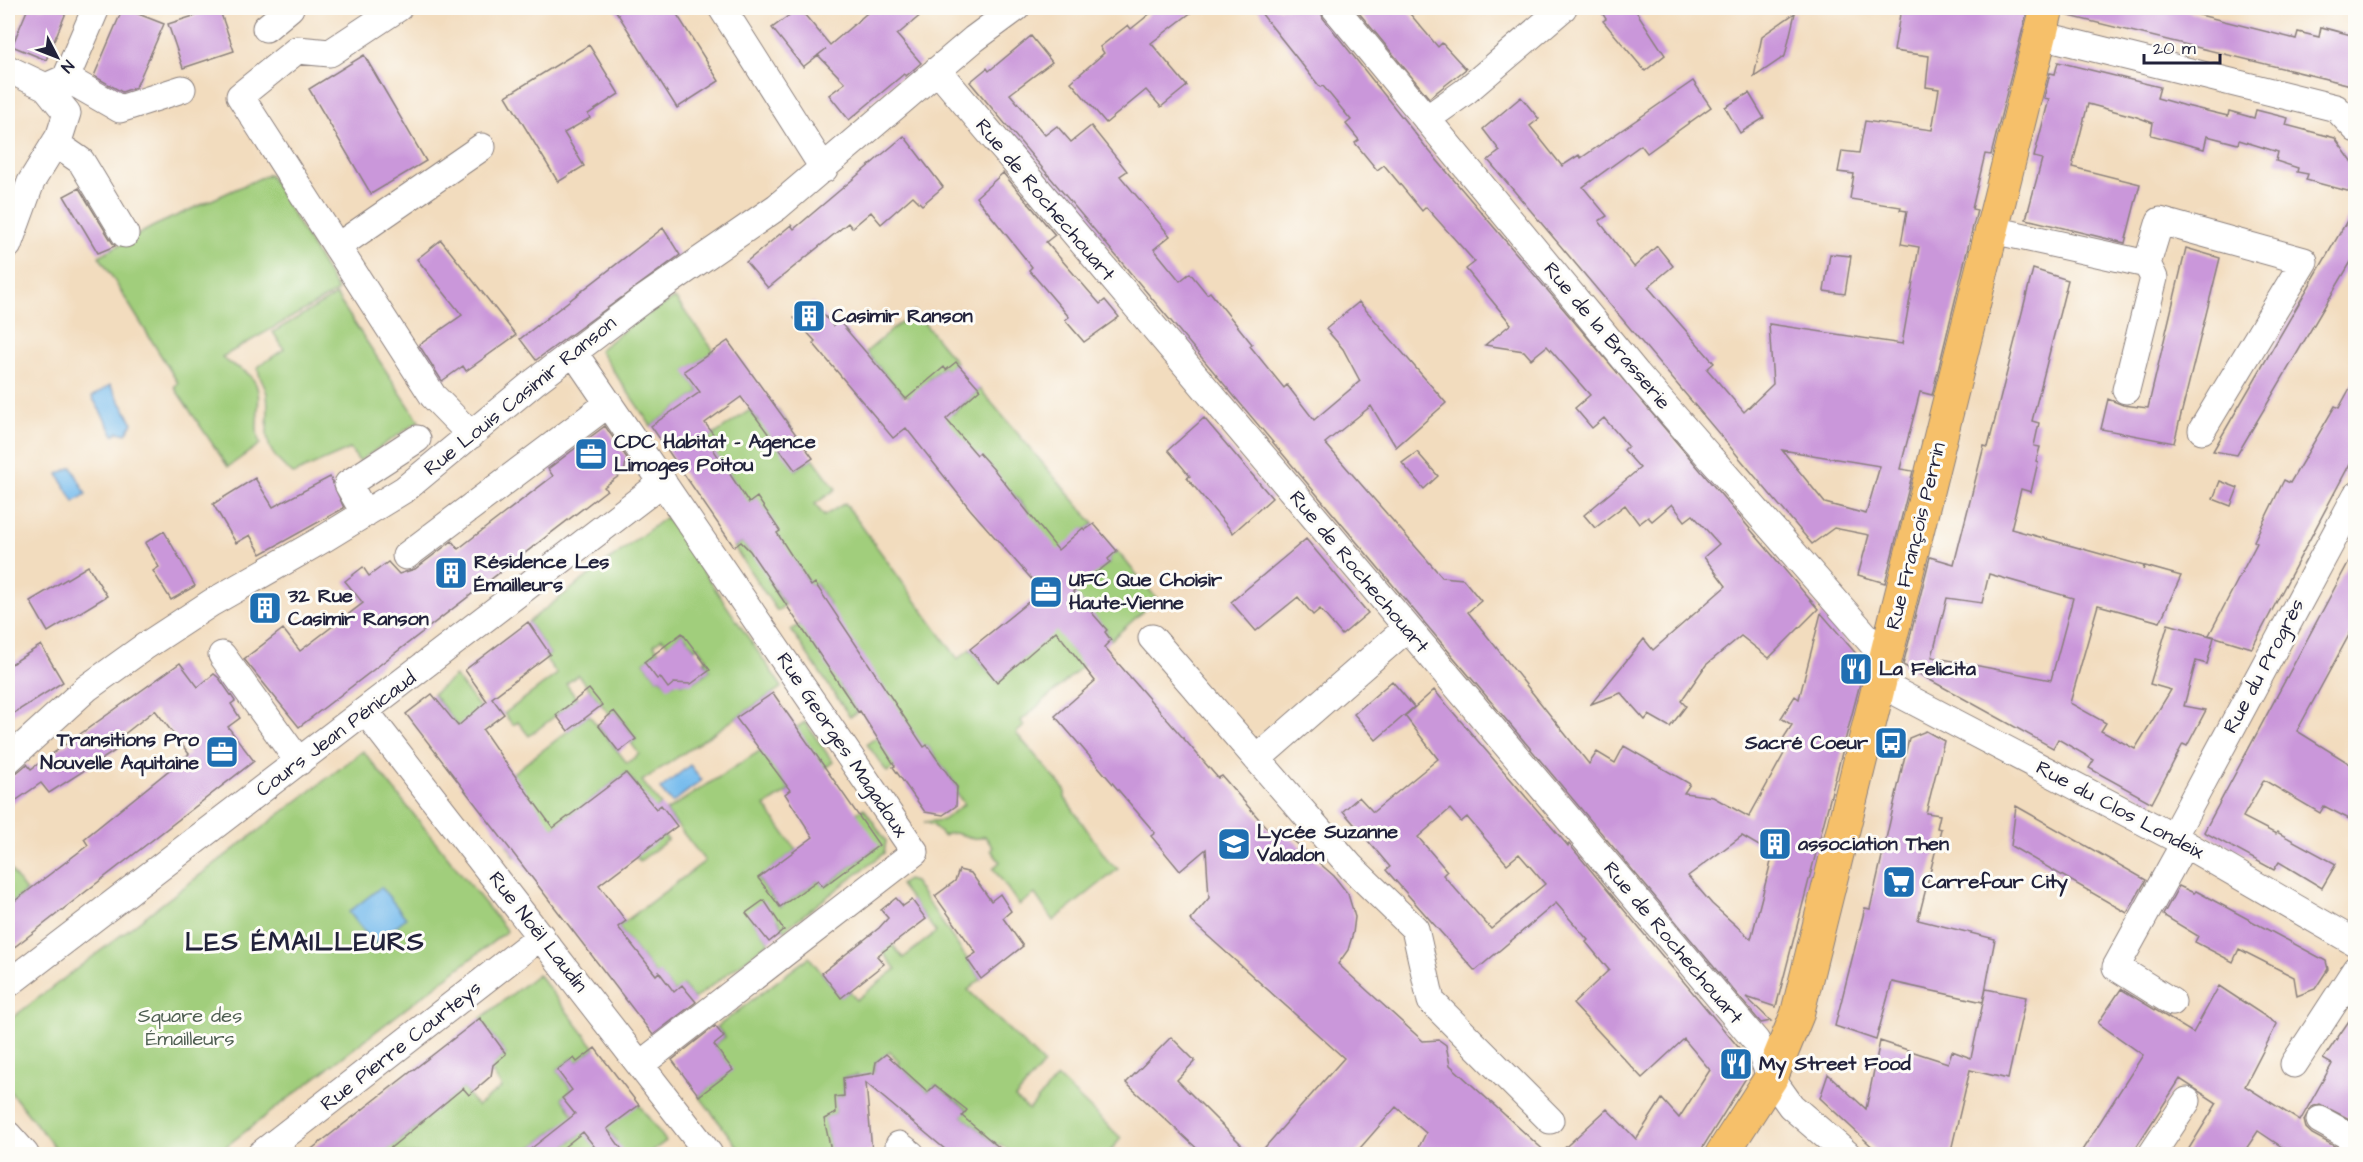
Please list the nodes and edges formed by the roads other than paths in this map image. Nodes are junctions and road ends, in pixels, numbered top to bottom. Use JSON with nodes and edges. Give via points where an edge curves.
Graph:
{"nodes":[{"id":1,"x":96,"y":8,"type":"edge"},
{"id":2,"x":290,"y":8,"type":"edge"},
{"id":3,"x":398,"y":8,"type":"edge"},
{"id":4,"x":722,"y":8,"type":"edge"},
{"id":5,"x":1016,"y":8,"type":"edge"},
{"id":6,"x":1335,"y":8,"type":"edge"},
{"id":7,"x":1563,"y":8,"type":"edge"},
{"id":8,"x":985,"y":16,"type":"edge"},
{"id":9,"x":2044,"y":21,"type":"edge"},
{"id":10,"x":266,"y":28,"type":"dead end"},
{"id":11,"x":8,"y":69,"type":"edge"},
{"id":12,"x":937,"y":70,"type":"junction"},
{"id":13,"x":56,"y":82,"type":"junction"},
{"id":14,"x":182,"y":89,"type":"dead end"},
{"id":15,"x":1428,"y":118,"type":"junction"},
{"id":16,"x":2355,"y":129,"type":"edge"},
{"id":17,"x":55,"y":143,"type":"junction"},
{"id":18,"x":482,"y":147,"type":"dead end"},
{"id":19,"x":824,"y":169,"type":"junction"},
{"id":20,"x":1992,"y":230,"type":"junction"},
{"id":21,"x":125,"y":234,"type":"dead end"},
{"id":22,"x":8,"y":244,"type":"edge"},
{"id":23,"x":337,"y":247,"type":"junction"},
{"id":24,"x":2147,"y":264,"type":"junction"},
{"id":25,"x":574,"y":353,"type":"junction"},
{"id":26,"x":2126,"y":390,"type":"dead end"},
{"id":27,"x":609,"y":403,"type":"junction"},
{"id":28,"x":2202,"y":430,"type":"dead end"},
{"id":29,"x":471,"y":435,"type":"junction"},
{"id":30,"x":417,"y":438,"type":"dead end"},
{"id":31,"x":663,"y":482,"type":"junction"},
{"id":32,"x":2355,"y":496,"type":"edge"},
{"id":33,"x":365,"y":514,"type":"junction"},
{"id":34,"x":406,"y":556,"type":"dead end"},
{"id":35,"x":1407,"y":628,"type":"junction"},
{"id":36,"x":1152,"y":638,"type":"dead end"},
{"id":37,"x":222,"y":655,"type":"dead end"},
{"id":38,"x":1883,"y":671,"type":"junction"},
{"id":39,"x":365,"y":711,"type":"junction"},
{"id":40,"x":1257,"y":759,"type":"junction"},
{"id":41,"x":8,"y":760,"type":"edge"},
{"id":42,"x":298,"y":762,"type":"junction"},
{"id":43,"x":2179,"y":840,"type":"junction"},
{"id":44,"x":541,"y":936,"type":"junction"},
{"id":45,"x":2355,"y":942,"type":"edge"},
{"id":46,"x":2355,"y":969,"type":"edge"},
{"id":47,"x":8,"y":984,"type":"edge"},
{"id":48,"x":2172,"y":1002,"type":"dead end"},
{"id":49,"x":641,"y":1064,"type":"junction"},
{"id":50,"x":2294,"y":1064,"type":"dead end"},
{"id":51,"x":1771,"y":1078,"type":"junction"},
{"id":52,"x":2187,"y":1101,"type":"dead end"},
{"id":53,"x":1550,"y":1120,"type":"dead end"},
{"id":54,"x":2320,"y":1120,"type":"dead end"},
{"id":55,"x":8,"y":1135,"type":"edge"},
{"id":56,"x":2355,"y":1140,"type":"edge"},
{"id":57,"x":25,"y":1155,"type":"edge"},
{"id":58,"x":261,"y":1155,"type":"edge"},
{"id":59,"x":709,"y":1155,"type":"edge"},
{"id":60,"x":1722,"y":1155,"type":"edge"},
{"id":61,"x":1847,"y":1155,"type":"edge"},
{"id":62,"x":2152,"y":1155,"type":"edge"}],
"edges":[{"from":1,"to":13,"type":"street"},
{"from":2,"to":10,"type":"street"},
{"from":3,"to":23,"type":"street","via":[[330,53],[297,50],[240,96]]},
{"from":4,"to":19,"type":"street"},
{"from":5,"to":8,"type":"street","name":"Rue Louis Casimir Ranson"},
{"from":6,"to":15,"type":"street","name":"Rue de la Brasserie"},
{"from":7,"to":15,"type":"street","via":[[1466,91]]},
{"from":8,"to":12,"type":"street","name":"Rue Louis Casimir Ranson"},
{"from":9,"to":16,"type":"street","via":[[2336,108]]},
{"from":9,"to":20,"type":"main road","name":"Rue François Perrin"},
{"from":11,"to":13,"type":"street"},
{"from":12,"to":19,"type":"street","name":"Rue Louis Casimir Ranson"},
{"from":12,"to":35,"type":"street","name":"Rue de Rochechouart"},
{"from":13,"to":14,"type":"street","via":[[120,109]]},
{"from":13,"to":17,"type":"street","via":[[67,113]]},
{"from":15,"to":38,"type":"street","name":"Rue de la Brasserie"},
{"from":17,"to":21,"type":"street","via":[[81,161]]},
{"from":17,"to":22,"type":"street","via":[[31,182]]},
{"from":18,"to":23,"type":"street"},
{"from":19,"to":25,"type":"street","name":"Rue Louis Casimir Ranson"},
{"from":20,"to":24,"type":"street"},
{"from":20,"to":38,"type":"main road","name":"Rue François Perrin"},
{"from":23,"to":29,"type":"street","via":[[433,396]]},
{"from":24,"to":26,"type":"street","via":[[2154,278]]},
{"from":24,"to":28,"type":"street","via":[[2160,221],[2304,261]]},
{"from":25,"to":27,"type":"street","name":"Rue Georges Magadoux"},
{"from":25,"to":29,"type":"street","name":"Rue Louis Casimir Ranson"},
{"from":27,"to":31,"type":"street","name":"Rue Georges Magadoux"},
{"from":27,"to":34,"type":"street"},
{"from":29,"to":33,"type":"street","name":"Rue Louis Casimir Ranson","via":[[405,489]]},
{"from":30,"to":33,"type":"street","via":[[348,484]]},
{"from":31,"to":39,"type":"street","name":"Cours Jean Pénicaud"},
{"from":31,"to":49,"type":"street","name":"Rue Georges Magadoux","via":[[915,852]]},
{"from":32,"to":43,"type":"street","name":"Rue du Progrès"},
{"from":33,"to":41,"type":"street","name":"Rue Louis Casimir Ranson","via":[[211,603],[144,647],[87,688]]},
{"from":35,"to":40,"type":"street"},
{"from":35,"to":51,"type":"street","name":"Rue de Rochechouart","via":[[1756,1041]]},
{"from":36,"to":40,"type":"street"},
{"from":37,"to":42,"type":"street"},
{"from":38,"to":43,"type":"street","name":"Rue du Clos Londeix"},
{"from":38,"to":51,"type":"main road","name":"Rue François Perrin","via":[[1797,1015]]},
{"from":39,"to":42,"type":"street","name":"Cours Jean Pénicaud"},
{"from":39,"to":44,"type":"street","name":"Rue Noël Laudin"},
{"from":40,"to":53,"type":"street","via":[[1351,867],[1415,928],[1431,1001]]},
{"from":42,"to":47,"type":"street","name":"Cours Jean Pénicaud"},
{"from":43,"to":45,"type":"street","name":"Rue du Clos Londeix"},
{"from":43,"to":48,"type":"street","name":"Rue du Progrès","via":[[2116,967]]},
{"from":44,"to":49,"type":"street","name":"Rue Noël Laudin"},
{"from":44,"to":58,"type":"street","name":"Rue Pierre Courteys"},
{"from":46,"to":50,"type":"street"},
{"from":49,"to":59,"type":"street","name":"Rue Noël Laudin"},
{"from":51,"to":60,"type":"main road","name":"Rue François Perrin"},
{"from":51,"to":61,"type":"street","name":"Rue de Rochechouart","via":[[1791,1106]]},
{"from":52,"to":62,"type":"street"},
{"from":54,"to":56,"type":"street"},
{"from":55,"to":57,"type":"street"}]}
